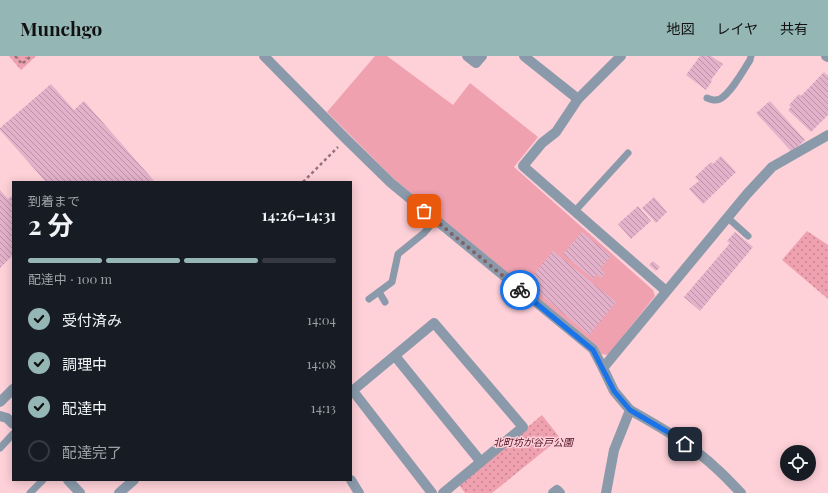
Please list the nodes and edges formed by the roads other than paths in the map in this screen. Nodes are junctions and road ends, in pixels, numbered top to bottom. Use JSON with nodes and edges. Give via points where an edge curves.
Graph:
{"nodes":[{"id":1,"x":264,"y":56,"type":"edge"},
{"id":2,"x":468,"y":56,"type":"edge"},
{"id":3,"x":482,"y":56,"type":"edge"},
{"id":4,"x":524,"y":56,"type":"edge"},
{"id":5,"x":621,"y":56,"type":"edge"},
{"id":6,"x":751,"y":56,"type":"edge"},
{"id":7,"x":707,"y":98,"type":"dead end"},
{"id":8,"x":578,"y":99,"type":"junction"},
{"id":9,"x":828,"y":135,"type":"edge"},
{"id":10,"x":628,"y":153,"type":"dead end"},
{"id":11,"x":575,"y":210,"type":"junction"},
{"id":12,"x":728,"y":218,"type":"junction"},
{"id":13,"x":435,"y":220,"type":"junction"},
{"id":14,"x":748,"y":236,"type":"dead end"},
{"id":15,"x":666,"y":291,"type":"junction"},
{"id":16,"x":379,"y":292,"type":"junction"},
{"id":17,"x":368,"y":299,"type":"dead end"},
{"id":18,"x":385,"y":302,"type":"dead end"},
{"id":19,"x":395,"y":356,"type":"junction"},
{"id":20,"x":603,"y":368,"type":"junction"},
{"id":21,"x":12,"y":390,"type":"edge"},
{"id":22,"x":352,"y":392,"type":"edge"},
{"id":23,"x":0,"y":402,"type":"edge"},
{"id":24,"x":630,"y":410,"type":"junction"},
{"id":25,"x":0,"y":416,"type":"edge"},
{"id":26,"x":12,"y":423,"type":"edge"},
{"id":27,"x":12,"y":435,"type":"edge"},
{"id":28,"x":0,"y":448,"type":"edge"},
{"id":29,"x":481,"y":462,"type":"junction"},
{"id":30,"x":41,"y":481,"type":"edge"},
{"id":31,"x":69,"y":481,"type":"edge"},
{"id":32,"x":133,"y":481,"type":"edge"},
{"id":33,"x":352,"y":481,"type":"edge"},
{"id":34,"x":453,"y":484,"type":"junction"},
{"id":35,"x":30,"y":493,"type":"edge"},
{"id":36,"x":80,"y":493,"type":"edge"},
{"id":37,"x":119,"y":493,"type":"edge"},
{"id":38,"x":359,"y":493,"type":"edge"},
{"id":39,"x":432,"y":493,"type":"edge"},
{"id":40,"x":443,"y":493,"type":"edge"},
{"id":41,"x":460,"y":493,"type":"edge"},
{"id":42,"x":553,"y":493,"type":"edge"},
{"id":43,"x":560,"y":493,"type":"edge"},
{"id":44,"x":606,"y":493,"type":"edge"},
{"id":45,"x":741,"y":493,"type":"edge"}],
"edges":[{"from":1,"to":13,"type":"street","via":[[392,184]]},
{"from":2,"to":3,"type":"street","via":[[476,63]]},
{"from":4,"to":8,"type":"street"},
{"from":5,"to":8,"type":"street"},
{"from":6,"to":7,"type":"lane","via":[[728,92],[719,99]]},
{"from":8,"to":11,"type":"street","via":[[556,132],[542,143],[523,166]]},
{"from":9,"to":12,"type":"street","via":[[772,167]]},
{"from":10,"to":11,"type":"lane"},
{"from":11,"to":15,"type":"street"},
{"from":12,"to":14,"type":"lane"},
{"from":12,"to":15,"type":"street"},
{"from":13,"to":16,"type":"lane","via":[[424,233],[398,254],[392,282]]},
{"from":13,"to":20,"type":"street","via":[[593,350]]},
{"from":15,"to":20,"type":"street"},
{"from":16,"to":17,"type":"lane"},
{"from":16,"to":18,"type":"lane"},
{"from":19,"to":22,"type":"street"},
{"from":19,"to":29,"type":"street"},
{"from":19,"to":29,"type":"street","via":[[434,323],[523,427]]},
{"from":20,"to":24,"type":"street","via":[[614,391]]},
{"from":21,"to":23,"type":"street"},
{"from":22,"to":39,"type":"street"},
{"from":24,"to":44,"type":"street","via":[[614,450]]},
{"from":24,"to":45,"type":"street","via":[[685,444],[716,468]]},
{"from":25,"to":26,"type":"street"},
{"from":27,"to":28,"type":"lane"},
{"from":29,"to":34,"type":"street"},
{"from":30,"to":35,"type":"lane"},
{"from":31,"to":36,"type":"street"},
{"from":32,"to":37,"type":"street"},
{"from":33,"to":38,"type":"street"},
{"from":34,"to":40,"type":"street"},
{"from":34,"to":41,"type":"street"},
{"from":42,"to":43,"type":"street","via":[[557,490]]}]}
